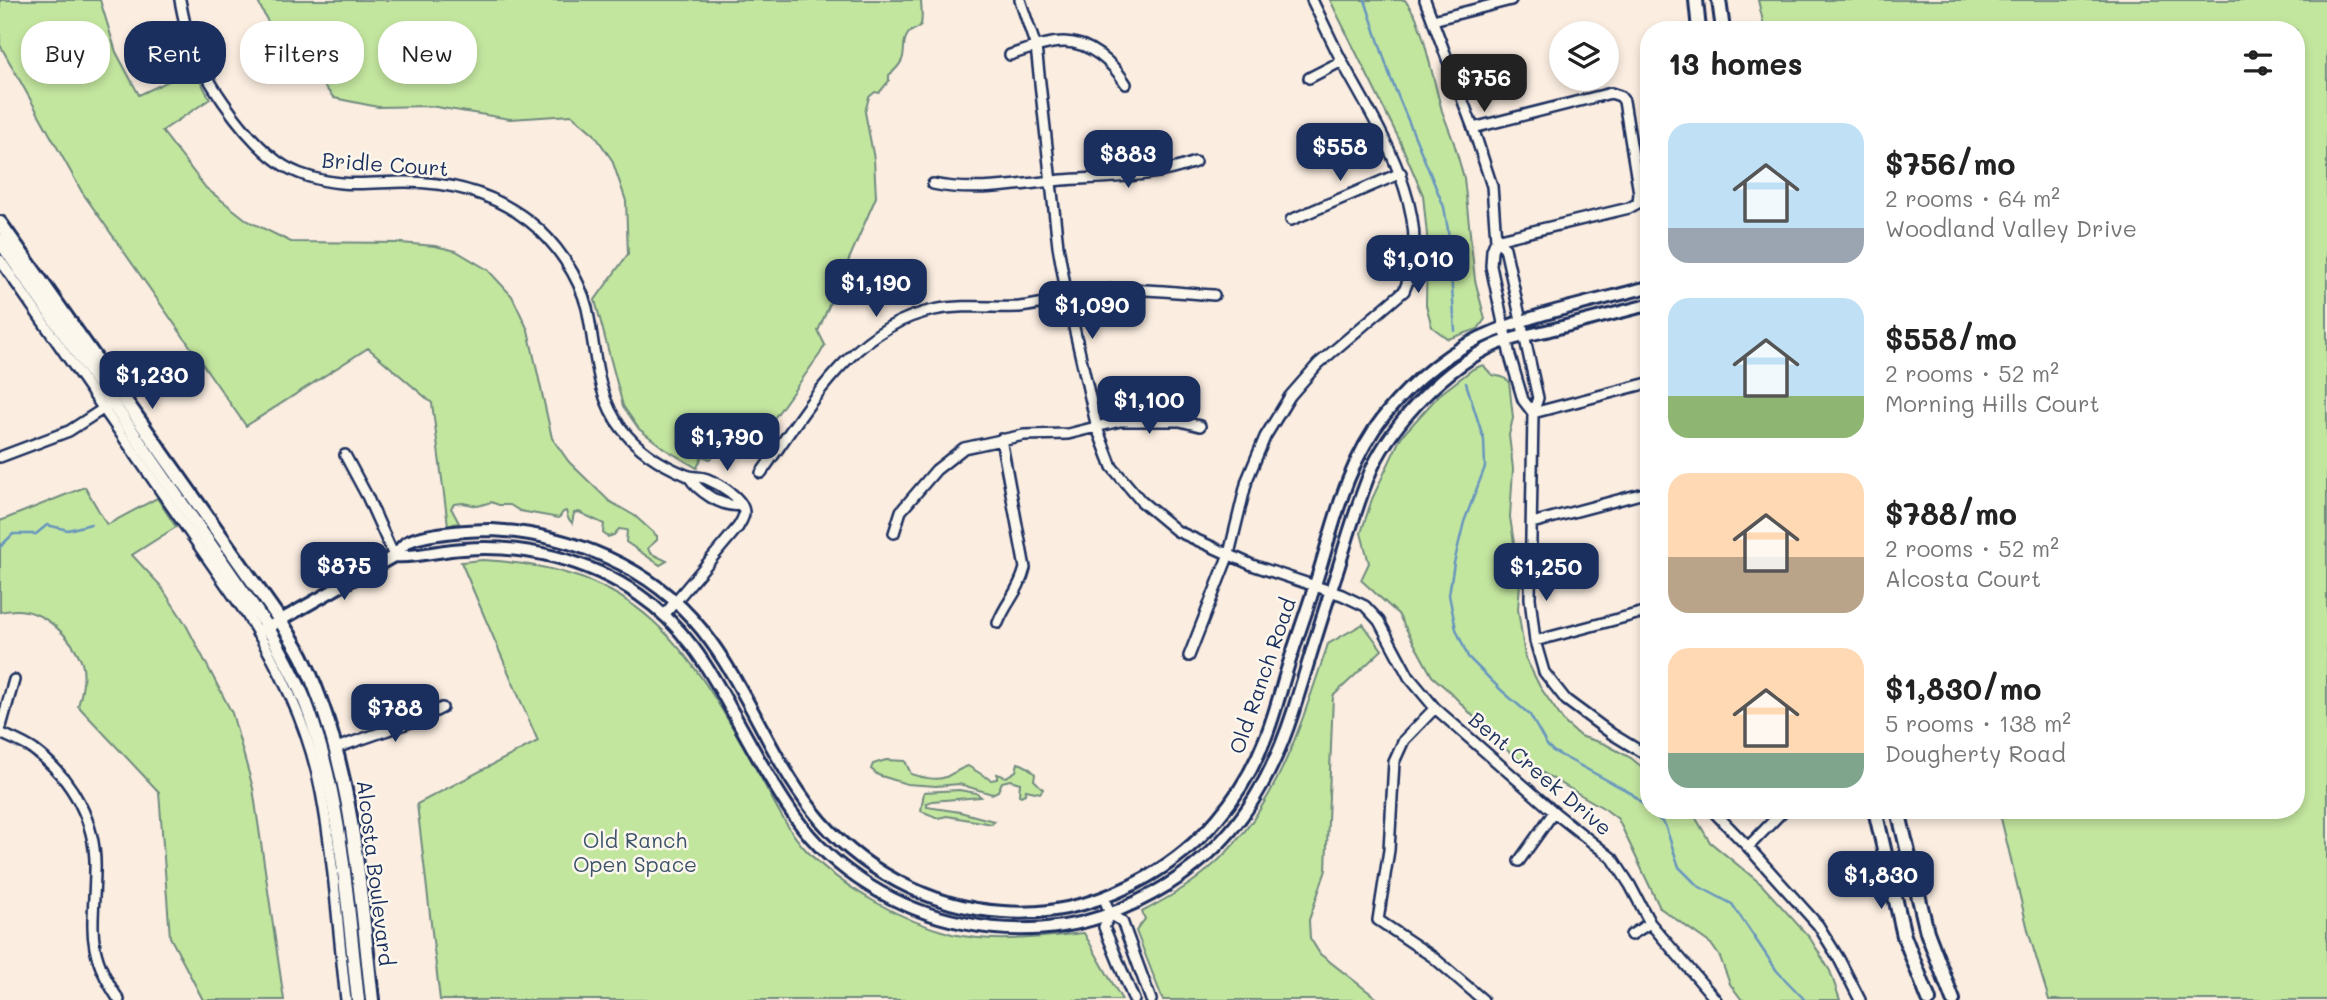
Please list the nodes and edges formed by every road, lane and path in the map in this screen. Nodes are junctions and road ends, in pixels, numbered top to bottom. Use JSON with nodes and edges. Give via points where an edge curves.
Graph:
{"nodes":[{"id":1,"x":180,"y":0,"type":"edge"},
{"id":2,"x":1020,"y":0,"type":"edge"},
{"id":3,"x":1312,"y":0,"type":"edge"},
{"id":4,"x":1425,"y":0,"type":"edge"},
{"id":5,"x":1511,"y":0,"type":"edge"},
{"id":6,"x":1696,"y":0,"type":"edge"},
{"id":7,"x":1719,"y":0,"type":"edge"},
{"id":8,"x":1433,"y":20,"type":"junction"},
{"id":9,"x":1698,"y":21,"type":"edge"},
{"id":10,"x":1722,"y":21,"type":"edge"},
{"id":11,"x":1035,"y":47,"type":"junction"},
{"id":12,"x":1010,"y":55,"type":"dead end"},
{"id":13,"x":1342,"y":61,"type":"junction"},
{"id":14,"x":1309,"y":78,"type":"dead end"},
{"id":15,"x":1126,"y":84,"type":"dead end"},
{"id":16,"x":1473,"y":128,"type":"junction"},
{"id":17,"x":1195,"y":162,"type":"dead end"},
{"id":18,"x":1401,"y":173,"type":"junction"},
{"id":19,"x":1052,"y":181,"type":"junction"},
{"id":20,"x":933,"y":184,"type":"dead end"},
{"id":21,"x":1291,"y":220,"type":"dead end"},
{"id":22,"x":0,"y":223,"type":"edge"},
{"id":23,"x":1496,"y":240,"type":"junction"},
{"id":24,"x":0,"y":241,"type":"edge"},
{"id":25,"x":0,"y":260,"type":"edge"},
{"id":26,"x":1640,"y":289,"type":"edge"},
{"id":27,"x":1214,"y":295,"type":"dead end"},
{"id":28,"x":1067,"y":297,"type":"junction"},
{"id":29,"x":1640,"y":307,"type":"edge"},
{"id":30,"x":1521,"y":322,"type":"junction"},
{"id":31,"x":1504,"y":328,"type":"junction"},
{"id":32,"x":1524,"y":337,"type":"junction"},
{"id":33,"x":1508,"y":341,"type":"junction"},
{"id":34,"x":1640,"y":385,"type":"edge"},
{"id":35,"x":112,"y":402,"type":"junction"},
{"id":36,"x":1533,"y":413,"type":"junction"},
{"id":37,"x":1200,"y":426,"type":"dead end"},
{"id":38,"x":1097,"y":428,"type":"junction"},
{"id":39,"x":1001,"y":439,"type":"junction"},
{"id":40,"x":345,"y":455,"type":"dead end"},
{"id":41,"x":0,"y":457,"type":"edge"},
{"id":42,"x":761,"y":473,"type":"dead end"},
{"id":43,"x":1640,"y":494,"type":"edge"},
{"id":44,"x":1532,"y":523,"type":"junction"},
{"id":45,"x":894,"y":533,"type":"dead end"},
{"id":46,"x":1228,"y":554,"type":"junction"},
{"id":47,"x":394,"y":556,"type":"junction"},
{"id":48,"x":1314,"y":586,"type":"junction"},
{"id":49,"x":1330,"y":591,"type":"junction"},
{"id":50,"x":675,"y":603,"type":"junction"},
{"id":51,"x":1640,"y":613,"type":"edge"},
{"id":52,"x":664,"y":615,"type":"junction"},
{"id":53,"x":280,"y":620,"type":"junction"},
{"id":54,"x":998,"y":624,"type":"dead end"},
{"id":55,"x":263,"y":630,"type":"junction"},
{"id":56,"x":1535,"y":641,"type":"junction"},
{"id":57,"x":1189,"y":656,"type":"dead end"},
{"id":58,"x":14,"y":680,"type":"dead end"},
{"id":59,"x":442,"y":708,"type":"dead end"},
{"id":60,"x":1434,"y":708,"type":"junction"},
{"id":61,"x":0,"y":732,"type":"edge"},
{"id":62,"x":336,"y":748,"type":"junction"},
{"id":63,"x":1640,"y":751,"type":"edge"},
{"id":64,"x":1554,"y":812,"type":"junction"},
{"id":65,"x":1721,"y":819,"type":"edge"},
{"id":66,"x":1775,"y":819,"type":"edge"},
{"id":67,"x":1877,"y":819,"type":"edge"},
{"id":68,"x":1900,"y":819,"type":"edge"},
{"id":69,"x":1748,"y":847,"type":"junction"},
{"id":70,"x":1519,"y":860,"type":"dead end"},
{"id":71,"x":1104,"y":898,"type":"junction"},
{"id":72,"x":1110,"y":914,"type":"junction"},
{"id":73,"x":1650,"y":923,"type":"junction"},
{"id":74,"x":1631,"y":935,"type":"dead end"},
{"id":75,"x":119,"y":1000,"type":"edge"},
{"id":76,"x":346,"y":1000,"type":"edge"},
{"id":77,"x":358,"y":1000,"type":"edge"},
{"id":78,"x":372,"y":1000,"type":"edge"},
{"id":79,"x":1134,"y":1000,"type":"edge"},
{"id":80,"x":1151,"y":1000,"type":"edge"},
{"id":81,"x":1483,"y":1000,"type":"edge"},
{"id":82,"x":1716,"y":1000,"type":"edge"},
{"id":83,"x":1860,"y":1000,"type":"edge"},
{"id":84,"x":1929,"y":1000,"type":"edge"},
{"id":85,"x":1953,"y":1000,"type":"edge"}],
"edges":[{"from":1,"to":50,"type":"street","name":"Bridle Court","via":[[187,33],[213,85],[243,127],[277,161],[324,181],[446,185],[487,196],[530,222],[559,252],[586,305],[611,414],[639,448],[689,477],[706,479],[737,496],[743,508],[738,527]]},
{"from":2,"to":11,"type":"street","name":"Bent Creek Drive"},
{"from":3,"to":13,"type":"street"},
{"from":4,"to":8,"type":"street"},
{"from":5,"to":8,"type":"street"},
{"from":6,"to":9,"type":"main road"},
{"from":7,"to":10,"type":"main road"},
{"from":8,"to":16,"type":"street"},
{"from":11,"to":12,"type":"street"},
{"from":11,"to":15,"type":"street","via":[[1064,42],[1085,46],[1115,66]]},
{"from":11,"to":19,"type":"street","name":"Bent Creek Drive"},
{"from":13,"to":14,"type":"street"},
{"from":13,"to":18,"type":"street"},
{"from":16,"to":23,"type":"street","via":[[1492,187]]},
{"from":16,"to":23,"type":"street","via":[[1611,93],[1624,101],[1638,203]]},
{"from":17,"to":19,"type":"street","via":[[1172,171]]},
{"from":18,"to":21,"type":"street"},
{"from":18,"to":46,"type":"street","via":[[1411,214],[1411,275],[1404,291],[1318,365],[1290,396],[1265,437],[1247,480]]},
{"from":19,"to":20,"type":"street","via":[[956,189]]},
{"from":19,"to":28,"type":"street","name":"Bent Creek Drive"},
{"from":22,"to":35,"type":"main road","name":"Alcosta Boulevard"},
{"from":23,"to":30,"type":"street","via":[[1505,248]]},
{"from":23,"to":31,"type":"street","via":[[1491,266]]},
{"from":24,"to":35,"type":"main road","name":"Alcosta Boulevard"},
{"from":25,"to":35,"type":"street","name":"Alcosta Boulevard"},
{"from":26,"to":30,"type":"street","name":"Old Ranch Road"},
{"from":27,"to":28,"type":"street","via":[[1117,289]]},
{"from":28,"to":38,"type":"street","name":"Bent Creek Drive"},
{"from":28,"to":42,"type":"street","via":[[1020,307],[974,305],[933,310],[897,322],[836,370]]},
{"from":29,"to":32,"type":"street","name":"Old Ranch Road"},
{"from":30,"to":31,"type":"street","name":"Old Ranch Road"},
{"from":30,"to":32,"type":"street"},
{"from":31,"to":33,"type":"street"},
{"from":31,"to":48,"type":"street","name":"Old Ranch Road","via":[[1449,355],[1383,417],[1357,459]]},
{"from":32,"to":33,"type":"street","name":"Old Ranch Road"},
{"from":32,"to":36,"type":"street","via":[[1538,398]]},
{"from":33,"to":36,"type":"street","via":[[1523,400]]},
{"from":33,"to":49,"type":"street","name":"Old Ranch Road","via":[[1455,368],[1398,427],[1374,464]]},
{"from":34,"to":36,"type":"street"},
{"from":35,"to":41,"type":"street","via":[[69,431]]},
{"from":35,"to":53,"type":"main road","name":"Alcosta Boulevard"},
{"from":35,"to":55,"type":"main road","name":"Alcosta Boulevard"},
{"from":36,"to":44,"type":"street"},
{"from":37,"to":38,"type":"street","via":[[1180,421],[1121,421]]},
{"from":38,"to":39,"type":"street"},
{"from":38,"to":46,"type":"street","name":"Bent Creek Drive","via":[[1112,467],[1141,501],[1177,531]]},
{"from":39,"to":45,"type":"street","via":[[964,448],[936,470],[901,511]]},
{"from":39,"to":54,"type":"street","via":[[1025,568],[1021,585]]},
{"from":40,"to":47,"type":"street"},
{"from":43,"to":44,"type":"street"},
{"from":44,"to":56,"type":"street","via":[[1530,598]]},
{"from":46,"to":48,"type":"street","name":"Bent Creek Drive"},
{"from":46,"to":57,"type":"street"},
{"from":47,"to":50,"type":"street","name":"Old Ranch Road","via":[[407,541],[445,533],[476,530],[558,538],[644,577]]},
{"from":47,"to":52,"type":"street","name":"Old Ranch Road","via":[[412,558],[478,548],[554,557],[617,581]]},
{"from":47,"to":53,"type":"street","name":"Old Ranch Road"},
{"from":48,"to":49,"type":"street","name":"Bent Creek Drive"},
{"from":48,"to":71,"type":"street","name":"Old Ranch Road","via":[[1265,739],[1230,805],[1171,863]]},
{"from":49,"to":60,"type":"street","name":"Bent Creek Drive","via":[[1366,606],[1409,677]]},
{"from":49,"to":72,"type":"street","name":"Old Ranch Road","via":[[1284,742],[1267,780],[1243,816],[1216,849],[1179,879]]},
{"from":50,"to":52,"type":"street","name":"Bridle Court"},
{"from":50,"to":71,"type":"street","name":"Old Ranch Road","via":[[700,627],[727,665],[813,811],[841,841],[880,871],[954,904],[1004,913],[1040,912]]},
{"from":51,"to":56,"type":"street"},
{"from":52,"to":72,"type":"street","name":"Old Ranch Road","via":[[712,672],[796,819],[826,852],[868,885],[915,909],[993,928],[1042,929]]},
{"from":53,"to":55,"type":"street","name":"Old Ranch Road"},
{"from":53,"to":62,"type":"main road","name":"Alcosta Boulevard","via":[[304,660]]},
{"from":55,"to":76,"type":"street","name":"Alcosta Boulevard","via":[[310,747],[321,791]]},
{"from":55,"to":77,"type":"main road","name":"Alcosta Boulevard","via":[[307,707],[331,788]]},
{"from":56,"to":63,"type":"street","via":[[1544,672],[1566,700]]},
{"from":58,"to":61,"type":"street"},
{"from":59,"to":62,"type":"street"},
{"from":60,"to":64,"type":"street","name":"Bent Creek Drive"},
{"from":60,"to":81,"type":"street","via":[[1404,740],[1394,762],[1389,850],[1378,920],[1433,957]]},
{"from":61,"to":75,"type":"street","via":[[32,749],[62,775],[79,800],[96,868],[91,919],[94,950],[103,977]]},
{"from":62,"to":78,"type":"main road","name":"Alcosta Boulevard","via":[[350,812]]},
{"from":64,"to":70,"type":"street"},
{"from":64,"to":73,"type":"street","name":"Bent Creek Drive","via":[[1613,859]]},
{"from":65,"to":69,"type":"street"},
{"from":66,"to":69,"type":"street"},
{"from":67,"to":84,"type":"main road","via":[[1904,936]]},
{"from":68,"to":85,"type":"main road","via":[[1927,932]]},
{"from":69,"to":83,"type":"street","via":[[1818,925]]},
{"from":71,"to":72,"type":"street"},
{"from":72,"to":79,"type":"street","via":[[1104,927]]},
{"from":72,"to":80,"type":"street","via":[[1122,921]]},
{"from":73,"to":74,"type":"street"},
{"from":73,"to":82,"type":"street","name":"Bent Creek Drive"}]}
